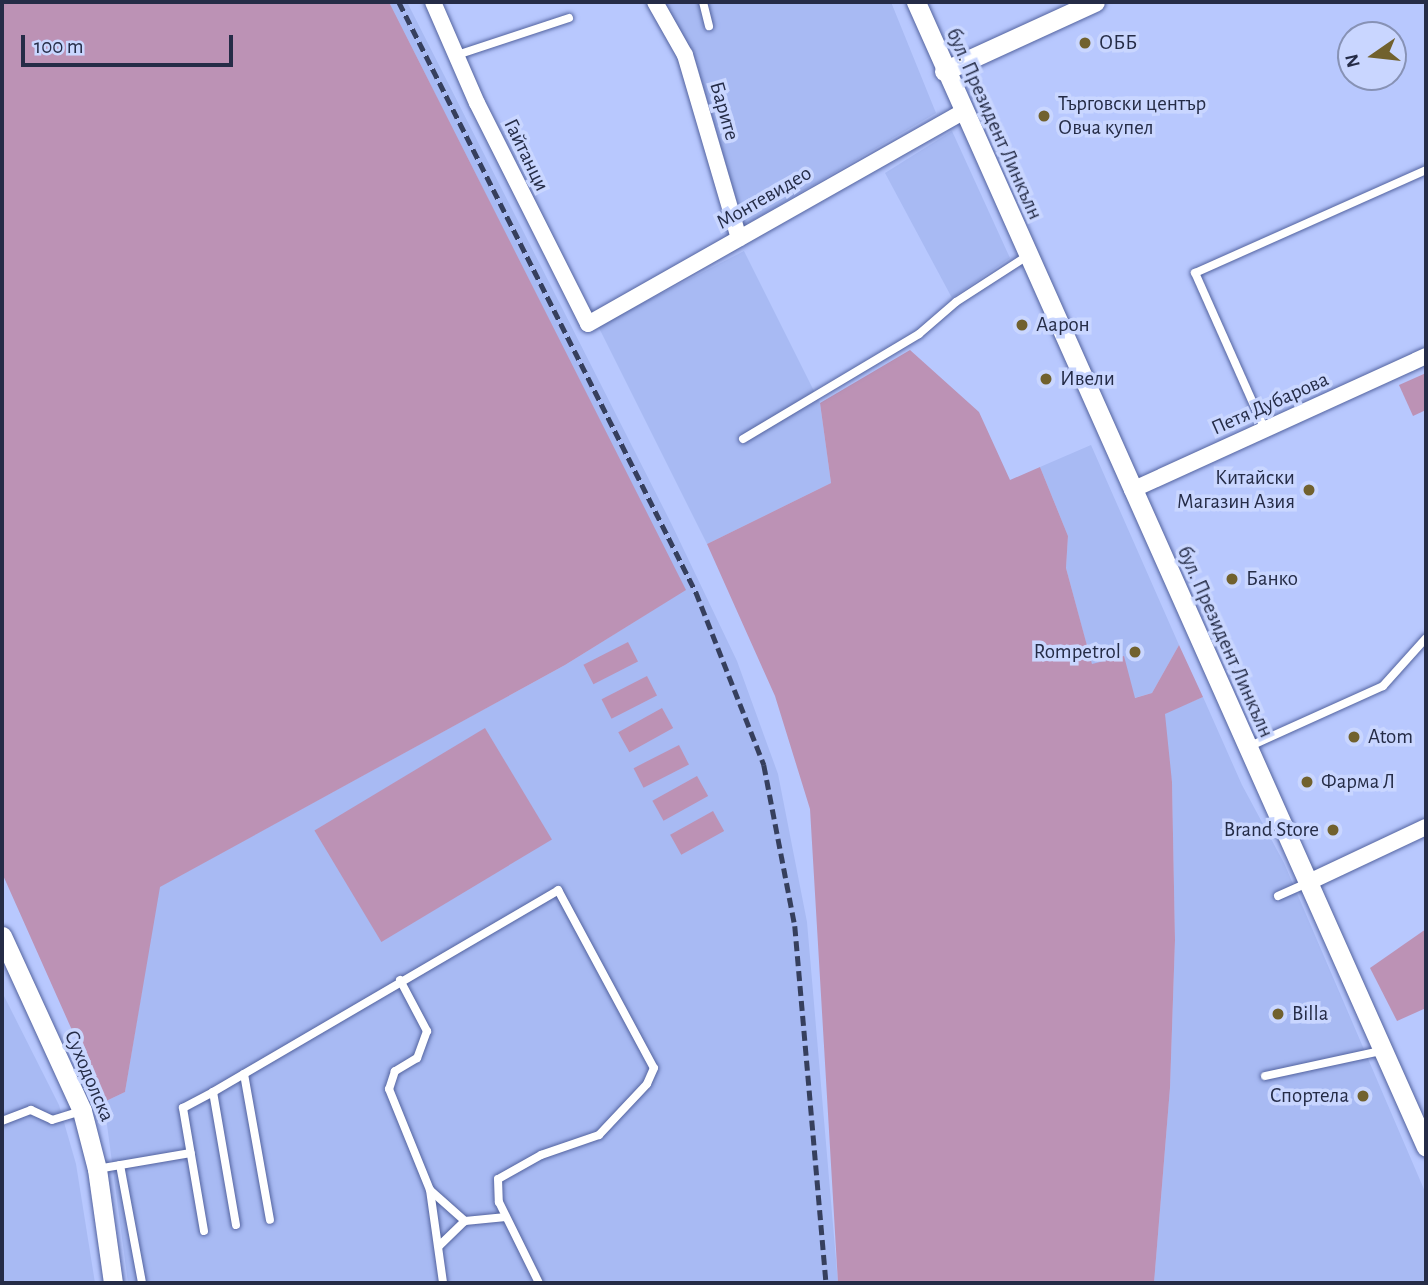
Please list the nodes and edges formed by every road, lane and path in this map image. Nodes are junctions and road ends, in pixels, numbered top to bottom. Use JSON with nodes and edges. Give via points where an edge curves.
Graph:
{"nodes":[{"id":1,"x":433,"y":2,"type":"edge"},
{"id":2,"x":655,"y":2,"type":"edge"},
{"id":3,"x":703,"y":2,"type":"edge"},
{"id":4,"x":916,"y":2,"type":"edge"},
{"id":5,"x":1095,"y":2,"type":"edge"},
{"id":6,"x":569,"y":18,"type":"dead end"},
{"id":7,"x":709,"y":26,"type":"dead end"},
{"id":8,"x":457,"y":55,"type":"junction"},
{"id":9,"x":944,"y":71,"type":"junction"},
{"id":10,"x":963,"y":113,"type":"junction"},
{"id":11,"x":1426,"y":170,"type":"edge"},
{"id":12,"x":739,"y":238,"type":"junction"},
{"id":13,"x":1027,"y":256,"type":"junction"},
{"id":14,"x":588,"y":324,"type":"joint"},
{"id":15,"x":1426,"y":356,"type":"edge"},
{"id":16,"x":1265,"y":430,"type":"junction"},
{"id":17,"x":743,"y":439,"type":"dead end"},
{"id":18,"x":1132,"y":490,"type":"junction"},
{"id":19,"x":1426,"y":638,"type":"edge"},
{"id":20,"x":1248,"y":747,"type":"junction"},
{"id":21,"x":1426,"y":827,"type":"edge"},
{"id":22,"x":1309,"y":882,"type":"junction"},
{"id":23,"x":1278,"y":896,"type":"dead end"},
{"id":24,"x":2,"y":936,"type":"edge"},
{"id":25,"x":400,"y":980,"type":"junction"},
{"id":26,"x":1384,"y":1051,"type":"junction"},
{"id":27,"x":244,"y":1074,"type":"junction"},
{"id":28,"x":1265,"y":1076,"type":"dead end"},
{"id":29,"x":213,"y":1092,"type":"junction"},
{"id":30,"x":82,"y":1111,"type":"junction"},
{"id":31,"x":2,"y":1121,"type":"edge"},
{"id":32,"x":1426,"y":1147,"type":"edge"},
{"id":33,"x":191,"y":1153,"type":"junction"},
{"id":34,"x":120,"y":1165,"type":"junction"},
{"id":35,"x":97,"y":1169,"type":"junction"},
{"id":36,"x":430,"y":1190,"type":"junction"},
{"id":37,"x":506,"y":1217,"type":"junction"},
{"id":38,"x":270,"y":1220,"type":"dead end"},
{"id":39,"x":465,"y":1221,"type":"junction"},
{"id":40,"x":236,"y":1225,"type":"dead end"},
{"id":41,"x":204,"y":1231,"type":"dead end"},
{"id":42,"x":439,"y":1246,"type":"junction"},
{"id":43,"x":113,"y":1283,"type":"edge"},
{"id":44,"x":142,"y":1283,"type":"edge"},
{"id":45,"x":443,"y":1283,"type":"edge"},
{"id":46,"x":539,"y":1283,"type":"edge"}],
"edges":[{"from":1,"to":8,"type":"street","name":"Гайтанци"},
{"from":2,"to":12,"type":"street","name":"Барите","via":[[685,55]]},
{"from":3,"to":7,"type":"lane"},
{"from":4,"to":9,"type":"street","name":"бул. Президент Линкълн"},
{"from":5,"to":9,"type":"street"},
{"from":6,"to":8,"type":"lane"},
{"from":8,"to":14,"type":"street","name":"Гайтанци","via":[[512,176]]},
{"from":9,"to":10,"type":"street","name":"бул. Президент Линкълн"},
{"from":10,"to":12,"type":"street","name":"Монтевидео"},
{"from":10,"to":13,"type":"street","name":"бул. Президент Линкълн"},
{"from":11,"to":16,"type":"lane","via":[[1195,274]]},
{"from":12,"to":14,"type":"street","name":"Монтевидео"},
{"from":13,"to":17,"type":"lane","via":[[956,302],[919,334]]},
{"from":13,"to":18,"type":"street","name":"бул. Президент Линкълн"},
{"from":15,"to":16,"type":"street","name":"Петя Дубарова"},
{"from":16,"to":18,"type":"street","name":"Петя Дубарова"},
{"from":18,"to":20,"type":"street","name":"бул. Президент Линкълн"},
{"from":19,"to":20,"type":"lane","via":[[1383,686]]},
{"from":20,"to":22,"type":"street","name":"бул. Президент Линкълн"},
{"from":21,"to":22,"type":"street"},
{"from":22,"to":23,"type":"lane"},
{"from":22,"to":26,"type":"street","name":"бул. Президент Линкълн"},
{"from":24,"to":30,"type":"street","name":"Суходолска"},
{"from":25,"to":27,"type":"lane"},
{"from":25,"to":36,"type":"lane","via":[[427,1031],[417,1058],[396,1071],[389,1088]]},
{"from":25,"to":37,"type":"lane","via":[[558,890],[645,1043],[654,1068],[648,1084],[599,1135],[541,1155],[498,1179],[495,1191]]},
{"from":26,"to":28,"type":"lane"},
{"from":26,"to":32,"type":"street","name":"бул. Президент Линкълн"},
{"from":27,"to":29,"type":"lane"},
{"from":27,"to":38,"type":"lane"},
{"from":29,"to":33,"type":"lane","via":[[183,1108]]},
{"from":29,"to":40,"type":"lane"},
{"from":30,"to":31,"type":"lane","via":[[52,1121],[31,1110]]},
{"from":30,"to":35,"type":"street","name":"Суходолска"},
{"from":33,"to":34,"type":"lane"},
{"from":33,"to":41,"type":"lane"},
{"from":34,"to":35,"type":"lane"},
{"from":34,"to":44,"type":"lane"},
{"from":35,"to":43,"type":"street","name":"Суходолска"},
{"from":36,"to":39,"type":"lane"},
{"from":36,"to":42,"type":"lane"},
{"from":37,"to":39,"type":"lane"},
{"from":37,"to":46,"type":"lane"},
{"from":39,"to":42,"type":"lane"},
{"from":42,"to":45,"type":"lane"}]}
